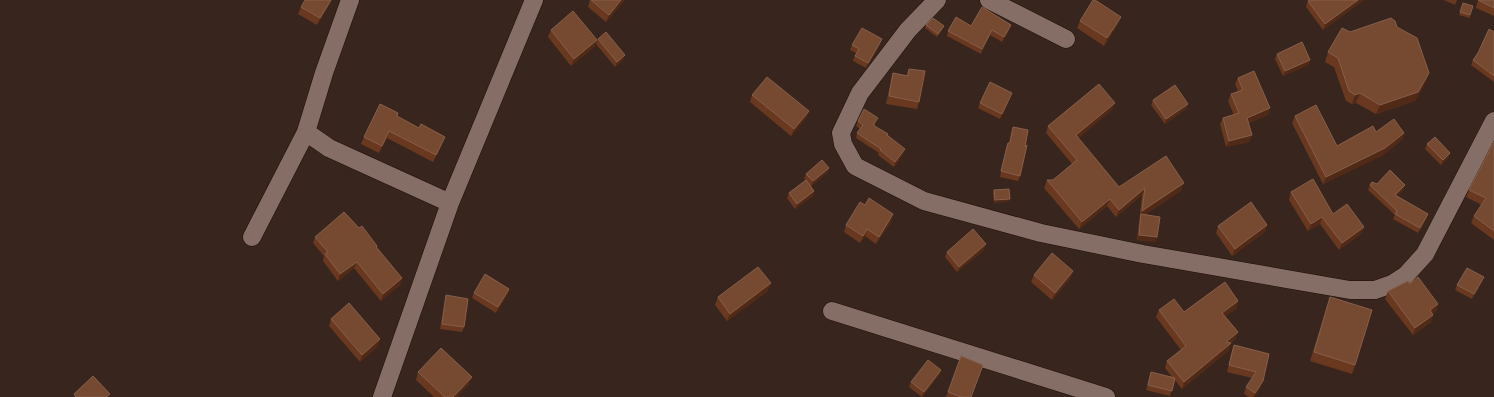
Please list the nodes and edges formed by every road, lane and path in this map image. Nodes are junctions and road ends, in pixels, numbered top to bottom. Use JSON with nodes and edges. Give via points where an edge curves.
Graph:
{"nodes":[{"id":1,"x":350,"y":0,"type":"edge"},
{"id":2,"x":534,"y":0,"type":"edge"},
{"id":3,"x":937,"y":0,"type":"edge"},
{"id":4,"x":989,"y":0,"type":"edge"},
{"id":5,"x":1066,"y":39,"type":"dead end"},
{"id":6,"x":1494,"y":123,"type":"edge"},
{"id":7,"x":306,"y":132,"type":"junction"},
{"id":8,"x":450,"y":203,"type":"junction"},
{"id":9,"x":252,"y":237,"type":"dead end"},
{"id":10,"x":832,"y":311,"type":"dead end"},
{"id":11,"x":382,"y":397,"type":"edge"},
{"id":12,"x":1106,"y":397,"type":"edge"}],
"edges":[{"from":1,"to":7,"type":"street"},
{"from":2,"to":8,"type":"street"},
{"from":3,"to":6,"type":"street","via":[[908,30],[860,94],[841,133],[843,144],[856,166],[924,201],[1041,233],[1143,254],[1343,289],[1375,290],[1392,284],[1406,275],[1425,254]]},
{"from":4,"to":5,"type":"street"},
{"from":7,"to":8,"type":"street","via":[[329,148]]},
{"from":7,"to":9,"type":"street"},
{"from":8,"to":11,"type":"street"},
{"from":10,"to":12,"type":"street"}]}
